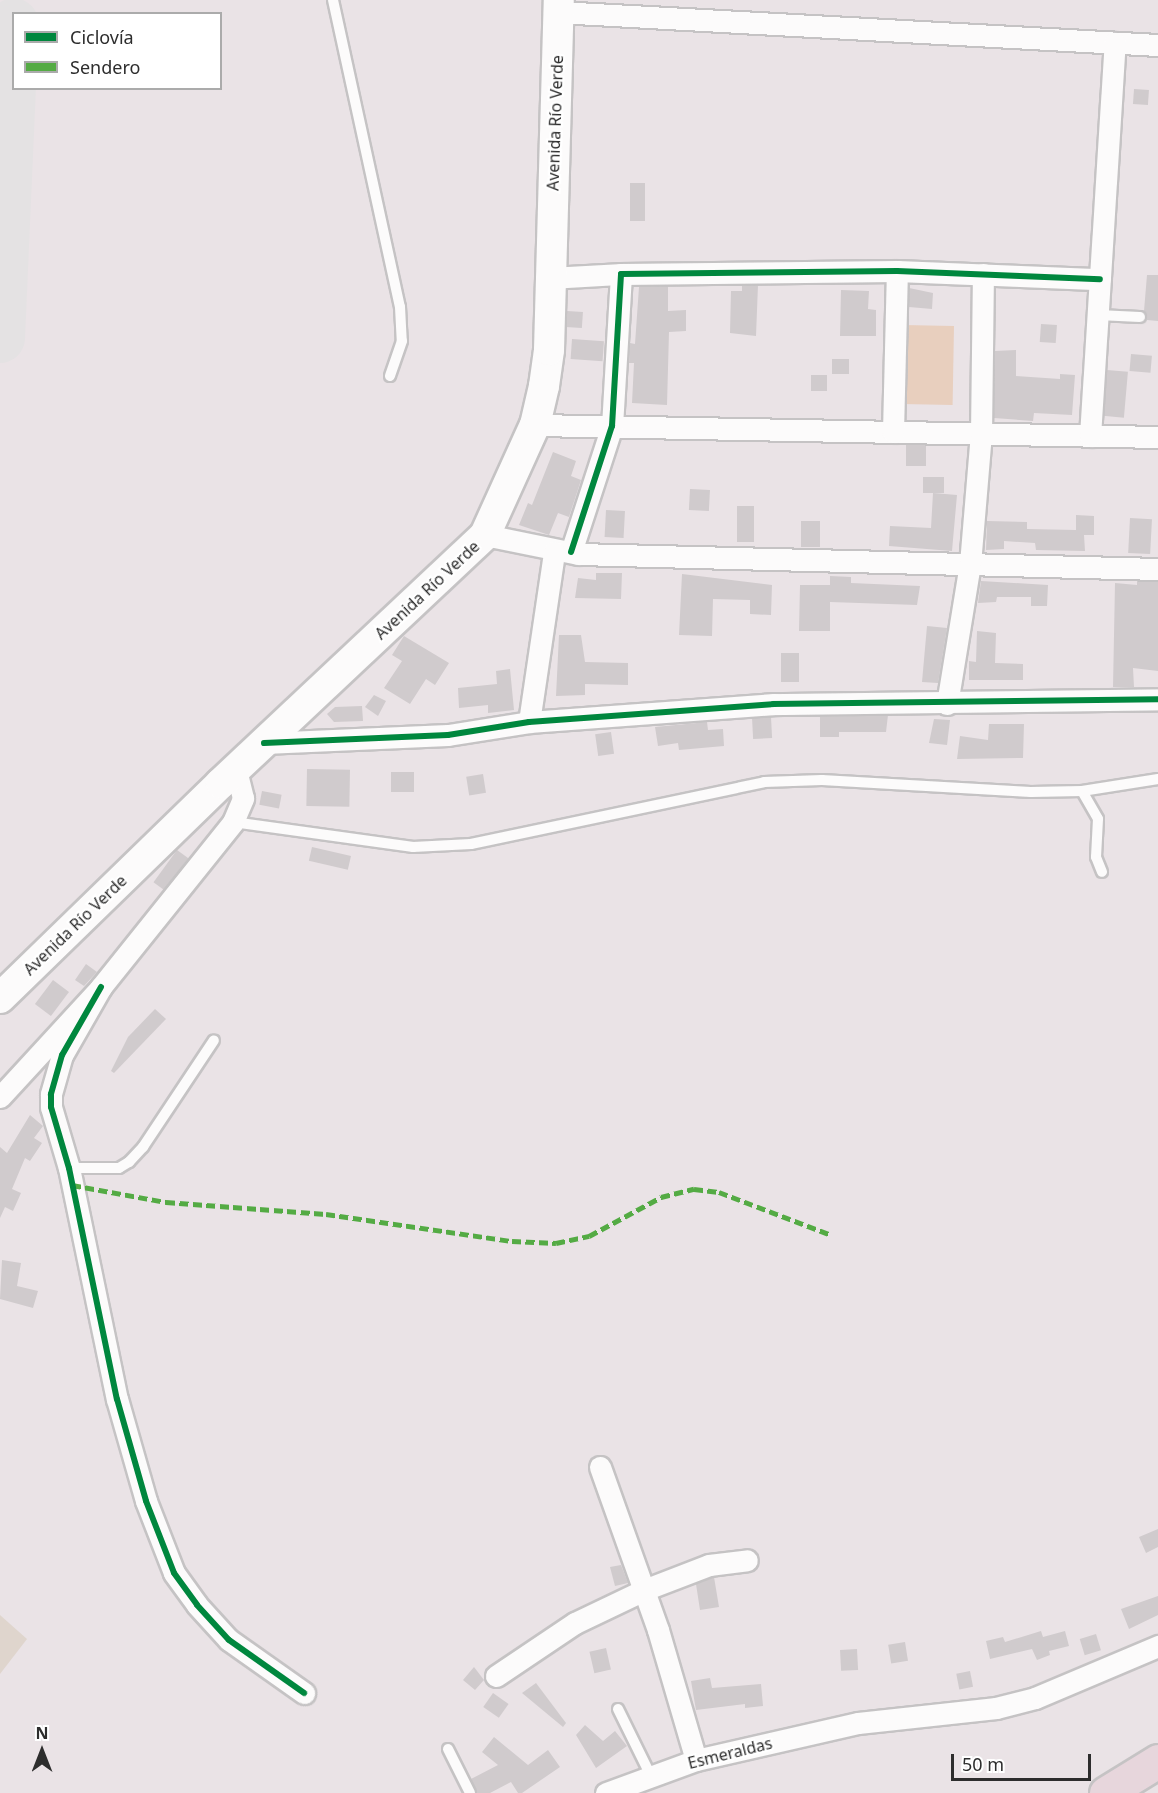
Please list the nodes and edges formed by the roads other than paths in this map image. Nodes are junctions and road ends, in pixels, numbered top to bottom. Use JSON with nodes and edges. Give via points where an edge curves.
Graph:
{"nodes":[{"id":1,"x":333,"y":0,"type":"edge"},
{"id":2,"x":559,"y":6,"type":"edge"},
{"id":3,"x":1115,"y":43,"type":"junction"},
{"id":4,"x":1158,"y":45,"type":"edge"},
{"id":5,"x":897,"y":271,"type":"junction"},
{"id":6,"x":621,"y":274,"type":"junction"},
{"id":7,"x":983,"y":274,"type":"junction"},
{"id":8,"x":551,"y":278,"type":"junction"},
{"id":9,"x":1100,"y":279,"type":"junction"},
{"id":10,"x":1098,"y":315,"type":"junction"},
{"id":11,"x":1140,"y":317,"type":"dead end"},
{"id":12,"x":390,"y":376,"type":"dead end"},
{"id":13,"x":535,"y":425,"type":"junction"},
{"id":14,"x":612,"y":426,"type":"junction"},
{"id":15,"x":893,"y":432,"type":"junction"},
{"id":16,"x":981,"y":434,"type":"junction"},
{"id":17,"x":1090,"y":436,"type":"junction"},
{"id":18,"x":1158,"y":437,"type":"edge"},
{"id":19,"x":485,"y":535,"type":"junction"},
{"id":20,"x":563,"y":552,"type":"junction"},
{"id":21,"x":970,"y":564,"type":"junction"},
{"id":22,"x":1158,"y":569,"type":"edge"},
{"id":23,"x":1158,"y":699,"type":"edge"},
{"id":24,"x":947,"y":704,"type":"junction"},
{"id":25,"x":529,"y":722,"type":"junction"},
{"id":26,"x":264,"y":743,"type":"junction"},
{"id":27,"x":236,"y":769,"type":"junction"},
{"id":28,"x":1158,"y":779,"type":"edge"},
{"id":29,"x":1082,"y":791,"type":"junction"},
{"id":30,"x":233,"y":822,"type":"junction"},
{"id":31,"x":1102,"y":872,"type":"dead end"},
{"id":32,"x":101,"y":987,"type":"junction"},
{"id":33,"x":0,"y":998,"type":"edge"},
{"id":34,"x":214,"y":1040,"type":"dead end"},
{"id":35,"x":0,"y":1097,"type":"edge"},
{"id":36,"x":69,"y":1168,"type":"junction"},
{"id":37,"x":600,"y":1467,"type":"dead end"},
{"id":38,"x":747,"y":1560,"type":"dead end"},
{"id":39,"x":644,"y":1590,"type":"junction"},
{"id":40,"x":1158,"y":1646,"type":"edge"},
{"id":41,"x":496,"y":1676,"type":"dead end"},
{"id":42,"x":304,"y":1693,"type":"dead end"},
{"id":43,"x":618,"y":1709,"type":"dead end"},
{"id":44,"x":448,"y":1749,"type":"dead end"},
{"id":45,"x":696,"y":1760,"type":"junction"},
{"id":46,"x":1158,"y":1761,"type":"edge"},
{"id":47,"x":650,"y":1774,"type":"junction"},
{"id":48,"x":470,"y":1793,"type":"edge"},
{"id":49,"x":606,"y":1793,"type":"edge"},
{"id":50,"x":1106,"y":1793,"type":"edge"}],
"edges":[{"from":1,"to":12,"type":"lane","via":[[400,307],[402,341]]},
{"from":2,"to":3,"type":"street"},
{"from":2,"to":8,"type":"main road","name":"Avenida Río Verde"},
{"from":3,"to":4,"type":"street"},
{"from":3,"to":9,"type":"street"},
{"from":5,"to":6,"type":"street"},
{"from":5,"to":7,"type":"street"},
{"from":5,"to":15,"type":"street"},
{"from":6,"to":8,"type":"street"},
{"from":6,"to":14,"type":"street"},
{"from":7,"to":9,"type":"street"},
{"from":7,"to":16,"type":"street"},
{"from":8,"to":13,"type":"main road","name":"Avenida Río Verde","via":[[549,350]]},
{"from":9,"to":10,"type":"street"},
{"from":10,"to":11,"type":"lane"},
{"from":10,"to":17,"type":"street"},
{"from":13,"to":14,"type":"street"},
{"from":13,"to":19,"type":"main road","name":"Avenida Río Verde"},
{"from":14,"to":15,"type":"street"},
{"from":14,"to":20,"type":"street"},
{"from":15,"to":16,"type":"street"},
{"from":16,"to":17,"type":"street"},
{"from":16,"to":21,"type":"street"},
{"from":17,"to":18,"type":"street"},
{"from":19,"to":20,"type":"street"},
{"from":19,"to":26,"type":"main road","name":"Avenida Río Verde"},
{"from":20,"to":21,"type":"street"},
{"from":20,"to":25,"type":"street"},
{"from":21,"to":22,"type":"street"},
{"from":21,"to":24,"type":"street"},
{"from":23,"to":24,"type":"street"},
{"from":24,"to":25,"type":"street","via":[[774,704]]},
{"from":25,"to":26,"type":"street","via":[[448,735]]},
{"from":26,"to":27,"type":"main road","name":"Avenida Río Verde"},
{"from":27,"to":30,"type":"street","via":[[243,798]]},
{"from":27,"to":33,"type":"main road","name":"Avenida Río Verde"},
{"from":28,"to":29,"type":"lane"},
{"from":29,"to":30,"type":"lane","via":[[822,780],[764,782],[471,844],[413,848]]},
{"from":29,"to":31,"type":"lane","via":[[1098,819],[1096,857]]},
{"from":30,"to":32,"type":"street"},
{"from":32,"to":35,"type":"street"},
{"from":32,"to":36,"type":"street","via":[[62,1055],[51,1094]]},
{"from":34,"to":36,"type":"lane","via":[[137,1155],[119,1168]]},
{"from":36,"to":42,"type":"street","via":[[117,1399],[146,1502],[174,1573],[229,1640]]},
{"from":37,"to":39,"type":"street"},
{"from":38,"to":39,"type":"street","via":[[709,1565]]},
{"from":39,"to":41,"type":"street","via":[[575,1623]]},
{"from":39,"to":45,"type":"street"},
{"from":40,"to":45,"type":"street","name":"Esmeraldas","via":[[1035,1698],[996,1708],[858,1723]]},
{"from":43,"to":47,"type":"lane"},
{"from":44,"to":48,"type":"lane"},
{"from":45,"to":47,"type":"street","name":"Esmeraldas"},
{"from":46,"to":50,"type":"highway"},
{"from":47,"to":49,"type":"street","name":"Esmeraldas"}]}
